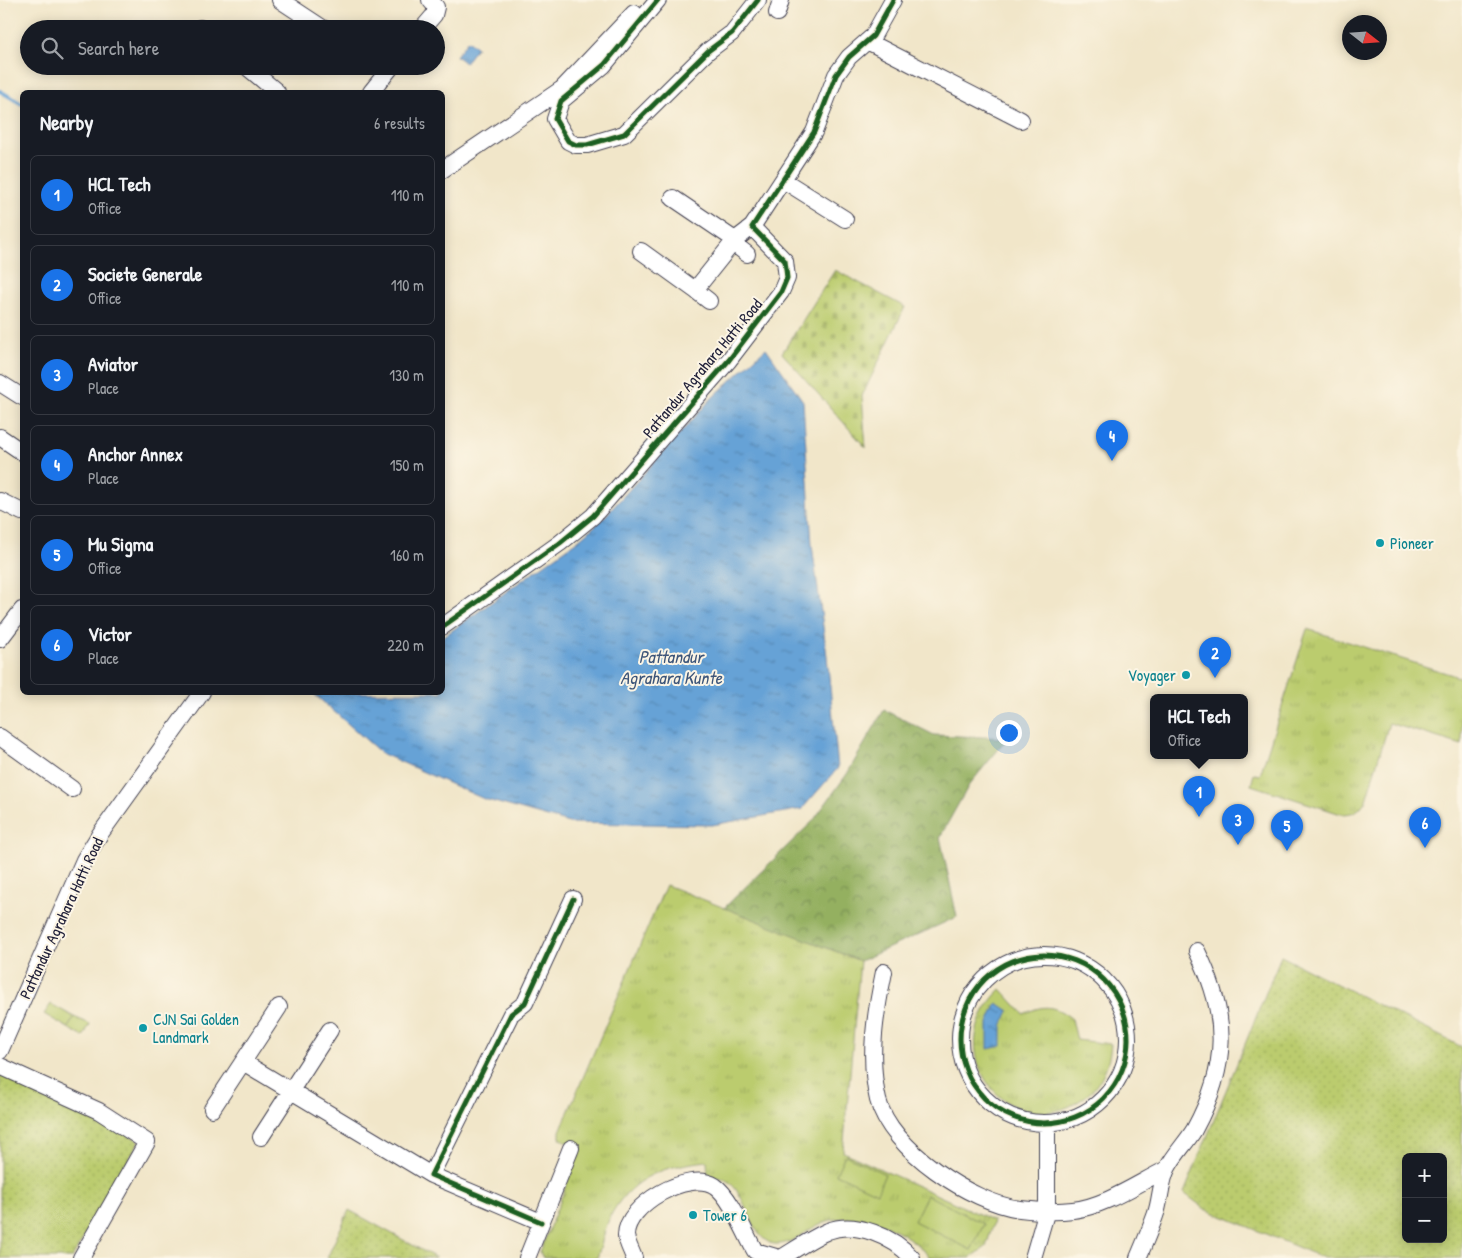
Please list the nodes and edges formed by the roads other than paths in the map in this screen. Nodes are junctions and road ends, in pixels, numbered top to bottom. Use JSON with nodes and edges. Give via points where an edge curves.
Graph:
{"nodes":[{"id":1,"x":280,"y":0,"type":"edge"},
{"id":2,"x":430,"y":0,"type":"edge"},
{"id":3,"x":646,"y":0,"type":"edge"},
{"id":4,"x":658,"y":0,"type":"edge"},
{"id":5,"x":758,"y":0,"type":"edge"},
{"id":6,"x":893,"y":0,"type":"edge"},
{"id":7,"x":310,"y":20,"type":"edge"},
{"id":8,"x":429,"y":20,"type":"edge"},
{"id":9,"x":868,"y":41,"type":"junction"},
{"id":10,"x":257,"y":75,"type":"edge"},
{"id":11,"x":383,"y":75,"type":"edge"},
{"id":12,"x":275,"y":90,"type":"edge"},
{"id":13,"x":373,"y":90,"type":"edge"},
{"id":14,"x":1020,"y":120,"type":"dead end"},
{"id":15,"x":445,"y":168,"type":"edge"},
{"id":16,"x":783,"y":180,"type":"junction"},
{"id":17,"x":673,"y":198,"type":"dead end"},
{"id":18,"x":845,"y":219,"type":"dead end"},
{"id":19,"x":752,"y":227,"type":"junction"},
{"id":20,"x":734,"y":241,"type":"junction"},
{"id":21,"x":642,"y":251,"type":"dead end"},
{"id":22,"x":747,"y":254,"type":"dead end"},
{"id":23,"x":695,"y":290,"type":"junction"},
{"id":24,"x":709,"y":301,"type":"dead end"},
{"id":25,"x":0,"y":383,"type":"edge"},
{"id":26,"x":20,"y":396,"type":"edge"},
{"id":27,"x":0,"y":437,"type":"edge"},
{"id":28,"x":20,"y":451,"type":"edge"},
{"id":29,"x":0,"y":501,"type":"edge"},
{"id":30,"x":20,"y":511,"type":"edge"},
{"id":31,"x":20,"y":613,"type":"edge"},
{"id":32,"x":445,"y":625,"type":"edge"},
{"id":33,"x":0,"y":639,"type":"edge"},
{"id":34,"x":200,"y":695,"type":"edge"},
{"id":35,"x":0,"y":737,"type":"edge"},
{"id":36,"x":72,"y":789,"type":"dead end"},
{"id":37,"x":573,"y":899,"type":"dead end"},
{"id":38,"x":1197,"y":951,"type":"dead end"},
{"id":39,"x":884,"y":972,"type":"dead end"},
{"id":40,"x":279,"y":1008,"type":"dead end"},
{"id":41,"x":330,"y":1030,"type":"dead end"},
{"id":42,"x":0,"y":1051,"type":"edge"},
{"id":43,"x":243,"y":1062,"type":"junction"},
{"id":44,"x":0,"y":1066,"type":"edge"},
{"id":45,"x":290,"y":1091,"type":"junction"},
{"id":46,"x":212,"y":1109,"type":"dead end"},
{"id":47,"x":1047,"y":1124,"type":"junction"},
{"id":48,"x":261,"y":1137,"type":"dead end"},
{"id":49,"x":571,"y":1148,"type":"dead end"},
{"id":50,"x":1167,"y":1169,"type":"junction"},
{"id":51,"x":431,"y":1175,"type":"junction"},
{"id":52,"x":1047,"y":1210,"type":"junction"},
{"id":53,"x":541,"y":1222,"type":"junction"},
{"id":54,"x":751,"y":1255,"type":"edge"},
{"id":55,"x":81,"y":1258,"type":"edge"},
{"id":56,"x":527,"y":1258,"type":"edge"},
{"id":57,"x":634,"y":1258,"type":"edge"},
{"id":58,"x":780,"y":1258,"type":"edge"},
{"id":59,"x":912,"y":1258,"type":"edge"},
{"id":60,"x":1034,"y":1258,"type":"edge"},
{"id":61,"x":1138,"y":1258,"type":"edge"}],
"edges":[{"from":1,"to":7,"type":"street"},
{"from":2,"to":8,"type":"street","via":[[436,7]]},
{"from":3,"to":15,"type":"street","via":[[562,88]]},
{"from":4,"to":5,"type":"street","via":[[604,64],[561,102],[555,119],[568,141],[587,145],[624,134],[708,51],[732,33]]},
{"from":6,"to":9,"type":"street"},
{"from":9,"to":14,"type":"street"},
{"from":9,"to":16,"type":"street","via":[[849,57],[836,75],[820,120]]},
{"from":10,"to":12,"type":"street"},
{"from":11,"to":13,"type":"street"},
{"from":16,"to":18,"type":"street"},
{"from":16,"to":19,"type":"street"},
{"from":17,"to":20,"type":"street"},
{"from":19,"to":20,"type":"street"},
{"from":19,"to":32,"type":"street","name":"Pattandur Agrahara Hatti Road","via":[[785,261],[787,278],[781,292],[728,360],[592,516],[560,543]]},
{"from":20,"to":22,"type":"street"},
{"from":20,"to":23,"type":"street"},
{"from":21,"to":23,"type":"street"},
{"from":23,"to":24,"type":"street"},
{"from":25,"to":26,"type":"street"},
{"from":27,"to":28,"type":"street"},
{"from":29,"to":30,"type":"street"},
{"from":31,"to":33,"type":"street"},
{"from":34,"to":42,"type":"street","name":"Pattandur Agrahara Hatti Road","via":[[84,860]]},
{"from":35,"to":36,"type":"street"},
{"from":37,"to":51,"type":"street","via":[[525,1004],[511,1014]]},
{"from":38,"to":50,"type":"street","via":[[1216,994],[1221,1028],[1219,1064],[1207,1104]]},
{"from":39,"to":52,"type":"street","via":[[872,1065],[879,1102],[897,1135],[938,1173],[964,1189],[992,1202],[1019,1209]]},
{"from":40,"to":43,"type":"street"},
{"from":41,"to":45,"type":"street"},
{"from":43,"to":45,"type":"street"},
{"from":43,"to":46,"type":"street"},
{"from":44,"to":55,"type":"street","via":[[99,1111],[147,1142]]},
{"from":45,"to":48,"type":"street"},
{"from":45,"to":51,"type":"street"},
{"from":47,"to":47,"type":"street","via":[[1021,1121],[998,1110],[978,1093],[965,1070],[960,1045],[962,1019],[972,995],[982,982],[1010,961],[1035,954],[1062,955],[1087,965],[1108,982],[1122,1006],[1129,1032],[1126,1060],[1115,1085],[1097,1105],[1073,1118]]},
{"from":47,"to":52,"type":"street"},
{"from":49,"to":53,"type":"street"},
{"from":50,"to":52,"type":"street","via":[[1100,1202],[1074,1210]]},
{"from":50,"to":61,"type":"street","via":[[1156,1215]]},
{"from":51,"to":53,"type":"street"},
{"from":52,"to":60,"type":"street"},
{"from":53,"to":56,"type":"street"},
{"from":54,"to":57,"type":"street","via":[[724,1194],[714,1186],[697,1181],[669,1188],[650,1199],[632,1219],[626,1236]]},
{"from":54,"to":58,"type":"street"},
{"from":58,"to":59,"type":"street","via":[[829,1230],[853,1228],[896,1243]]}]}
